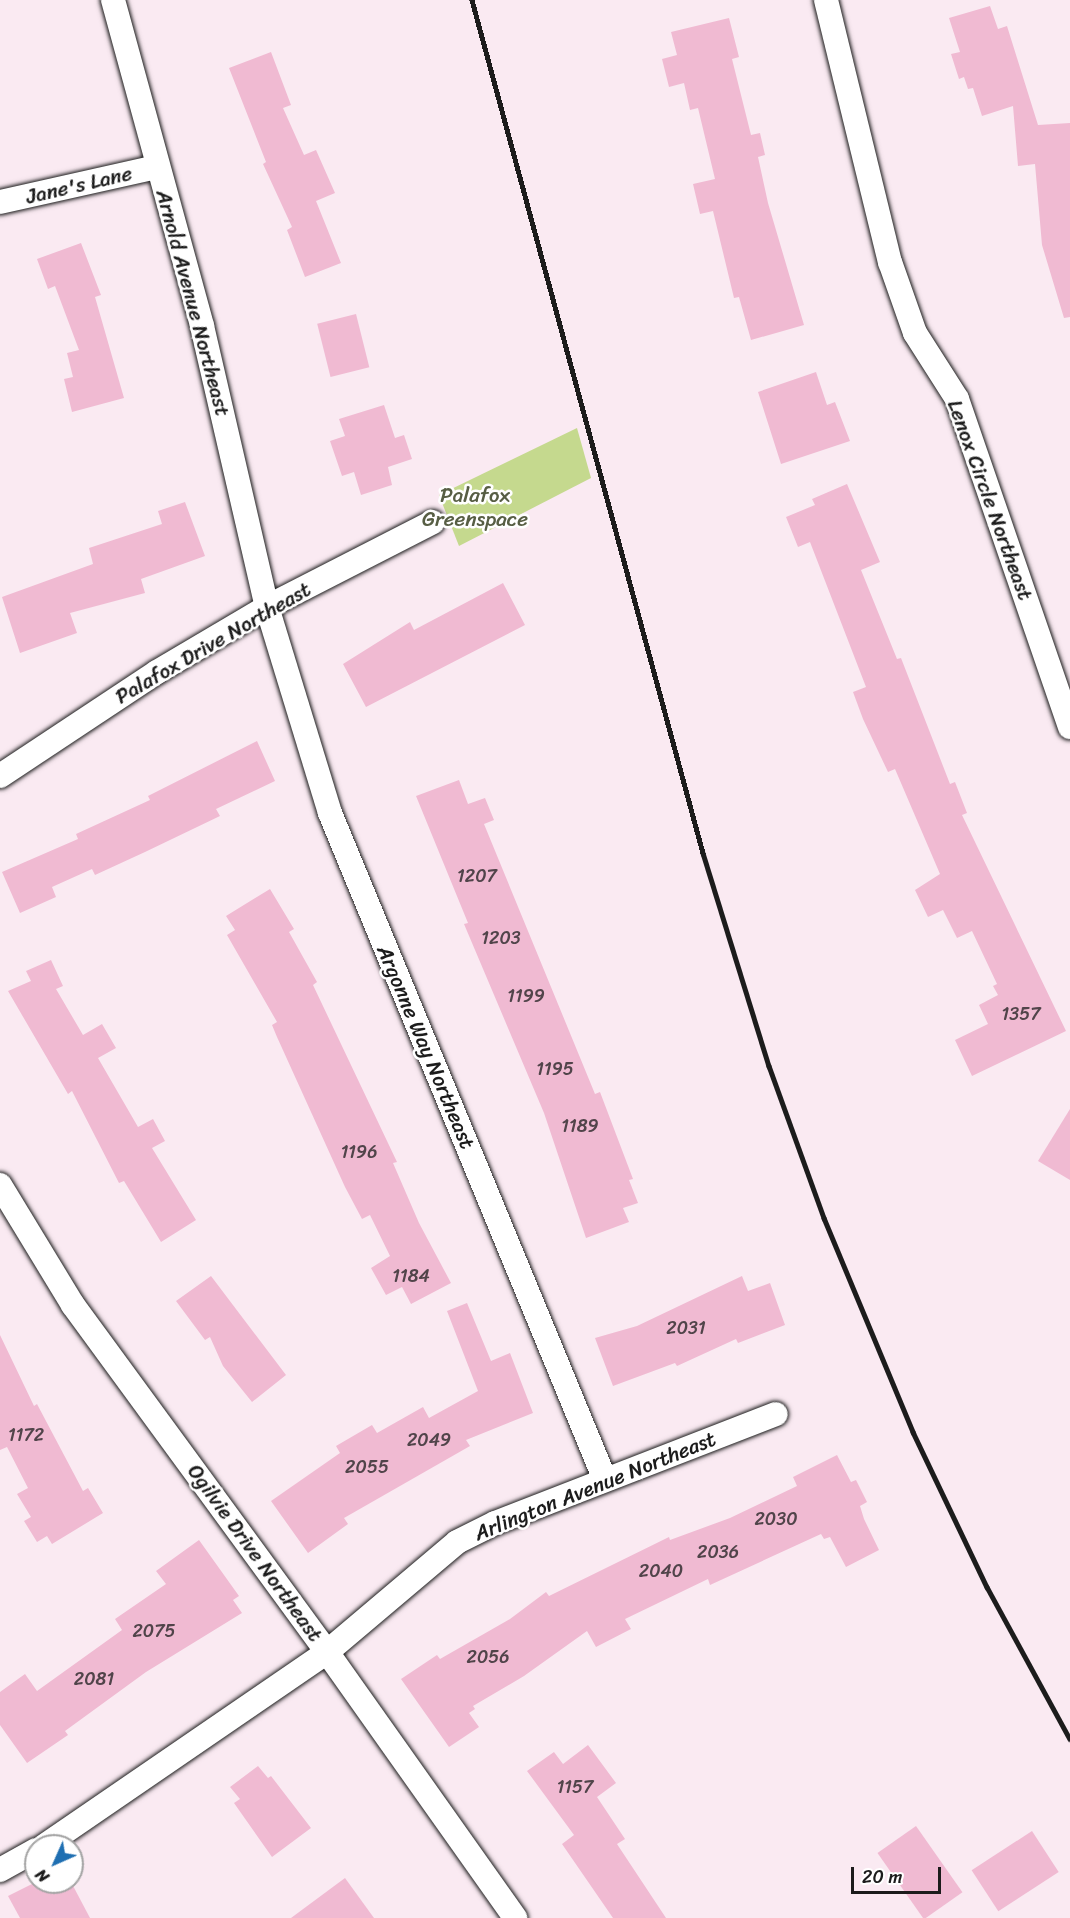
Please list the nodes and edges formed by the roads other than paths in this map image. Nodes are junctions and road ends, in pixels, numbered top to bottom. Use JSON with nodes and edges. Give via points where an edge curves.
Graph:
{"nodes":[{"id":1,"x":113,"y":0,"type":"edge"},
{"id":2,"x":826,"y":0,"type":"edge"},
{"id":3,"x":157,"y":167,"type":"junction"},
{"id":4,"x":0,"y":202,"type":"edge"},
{"id":5,"x":434,"y":522,"type":"dead end"},
{"id":6,"x":267,"y":607,"type":"junction"},
{"id":7,"x":1070,"y":727,"type":"edge"},
{"id":8,"x":0,"y":776,"type":"edge"},
{"id":9,"x":0,"y":1185,"type":"edge"},
{"id":10,"x":776,"y":1414,"type":"dead end"},
{"id":11,"x":605,"y":1480,"type":"junction"},
{"id":12,"x":327,"y":1652,"type":"junction"},
{"id":13,"x":62,"y":1834,"type":"edge"},
{"id":14,"x":24,"y":1857,"type":"edge"},
{"id":15,"x":0,"y":1870,"type":"edge"},
{"id":16,"x":515,"y":1918,"type":"edge"}],
"edges":[{"from":1,"to":3,"type":"street","name":"Arnold Avenue Northeast"},
{"from":2,"to":7,"type":"street","name":"Lenox Circle Northeast","via":[[890,262],[915,333],[957,399]]},
{"from":3,"to":4,"type":"street","name":"Jane's Lane"},
{"from":3,"to":6,"type":"street","name":"Arnold Avenue Northeast","via":[[202,326]]},
{"from":5,"to":6,"type":"street","name":"Palafox Drive Northeast"},
{"from":6,"to":8,"type":"street","name":"Palafox Drive Northeast","via":[[157,672]]},
{"from":6,"to":11,"type":"street","name":"Argonne Way Northeast","via":[[330,813]]},
{"from":9,"to":12,"type":"street","name":"Ogilvie Drive Northeast","via":[[73,1305]]},
{"from":10,"to":11,"type":"street","name":"Arlington Avenue Northeast"},
{"from":11,"to":12,"type":"street","name":"Arlington Avenue Northeast","via":[[457,1542]]},
{"from":12,"to":13,"type":"street","name":"Arlington Avenue Northeast"},
{"from":12,"to":16,"type":"street","name":"Ogilvie Drive Northeast"},
{"from":14,"to":15,"type":"street"}]}
